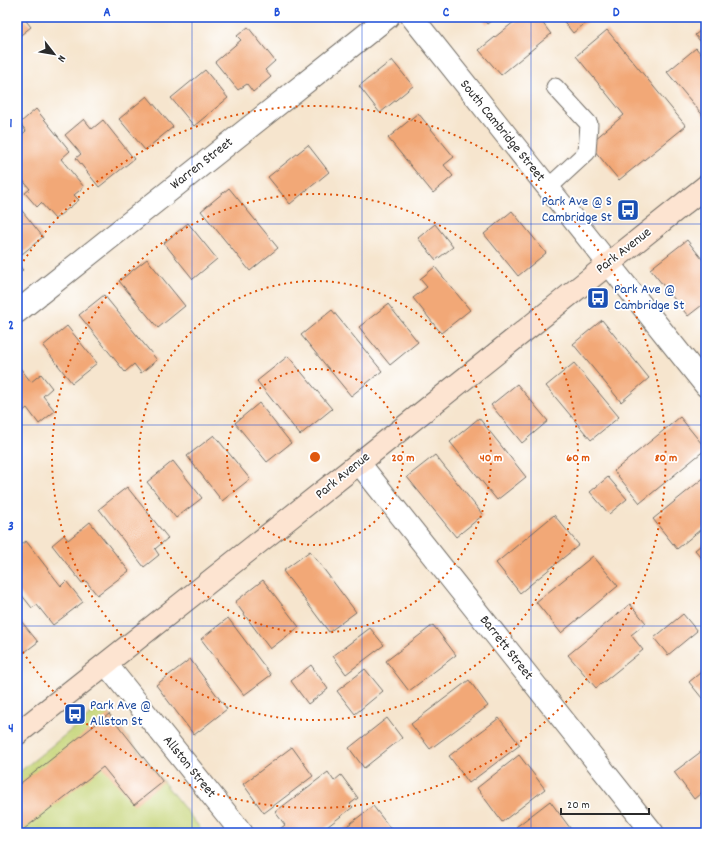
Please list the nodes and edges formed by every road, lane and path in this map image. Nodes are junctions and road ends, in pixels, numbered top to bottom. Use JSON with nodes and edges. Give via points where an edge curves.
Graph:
{"nodes":[{"id":1,"x":388,"y":17,"type":"edge"},
{"id":2,"x":412,"y":17,"type":"edge"},
{"id":3,"x":555,"y":87,"type":"dead end"},
{"id":4,"x":706,"y":186,"type":"edge"},
{"id":5,"x":548,"y":188,"type":"junction"},
{"id":6,"x":608,"y":263,"type":"junction"},
{"id":7,"x":17,"y":312,"type":"edge"},
{"id":8,"x":706,"y":386,"type":"edge"},
{"id":9,"x":359,"y":463,"type":"junction"},
{"id":10,"x":106,"y":664,"type":"junction"},
{"id":11,"x":17,"y":734,"type":"edge"},
{"id":12,"x":242,"y":833,"type":"edge"},
{"id":13,"x":653,"y":833,"type":"edge"}],
"edges":[{"from":1,"to":7,"type":"street","name":"Warren Street"},
{"from":2,"to":5,"type":"street","name":"South Cambridge Street"},
{"from":3,"to":5,"type":"lane","via":[[589,124],[587,152]]},
{"from":4,"to":6,"type":"main road","name":"Park Avenue"},
{"from":5,"to":6,"type":"street","name":"South Cambridge Street"},
{"from":6,"to":8,"type":"street","name":"South Cambridge Street"},
{"from":6,"to":9,"type":"main road","name":"Park Avenue"},
{"from":9,"to":10,"type":"main road","name":"Park Avenue"},
{"from":9,"to":13,"type":"street","name":"Barrett Street"},
{"from":10,"to":11,"type":"main road","name":"Park Avenue"},
{"from":10,"to":12,"type":"street","name":"Allston Street"}]}
